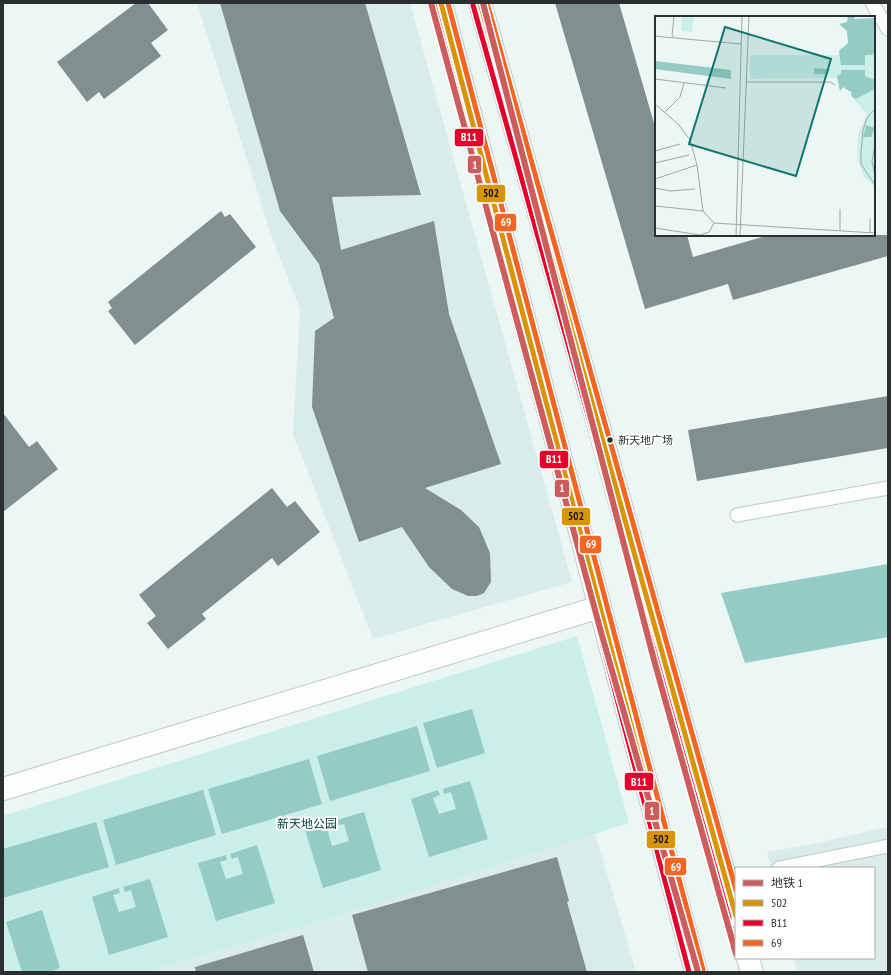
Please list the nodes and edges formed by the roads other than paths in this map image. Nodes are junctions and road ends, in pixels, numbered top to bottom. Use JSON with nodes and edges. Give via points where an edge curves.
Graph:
{"nodes":[{"id":1,"x":441,"y":3,"type":"edge"},
{"id":2,"x":480,"y":3,"type":"edge"},
{"id":3,"x":872,"y":3,"type":"edge"},
{"id":4,"x":888,"y":30,"type":"edge"},
{"id":5,"x":888,"y":488,"type":"edge"},
{"id":6,"x":737,"y":515,"type":"dead end"},
{"id":7,"x":600,"y":607,"type":"junction"},
{"id":8,"x":3,"y":789,"type":"edge"},
{"id":9,"x":888,"y":846,"type":"edge"},
{"id":10,"x":784,"y":867,"type":"edge"},
{"id":11,"x":731,"y":878,"type":"edge"},
{"id":12,"x":735,"y":908,"type":"edge"},
{"id":13,"x":748,"y":959,"type":"edge"},
{"id":14,"x":696,"y":972,"type":"edge"},
{"id":15,"x":752,"y":972,"type":"edge"}],
"edges":[{"from":1,"to":7,"type":"main road"},
{"from":2,"to":11,"type":"main road"},
{"from":3,"to":4,"type":"lane"},
{"from":5,"to":6,"type":"lane"},
{"from":7,"to":8,"type":"main road"},
{"from":7,"to":14,"type":"main road"},
{"from":9,"to":10,"type":"lane"},
{"from":11,"to":12,"type":"main road"},
{"from":13,"to":15,"type":"main road"}]}
